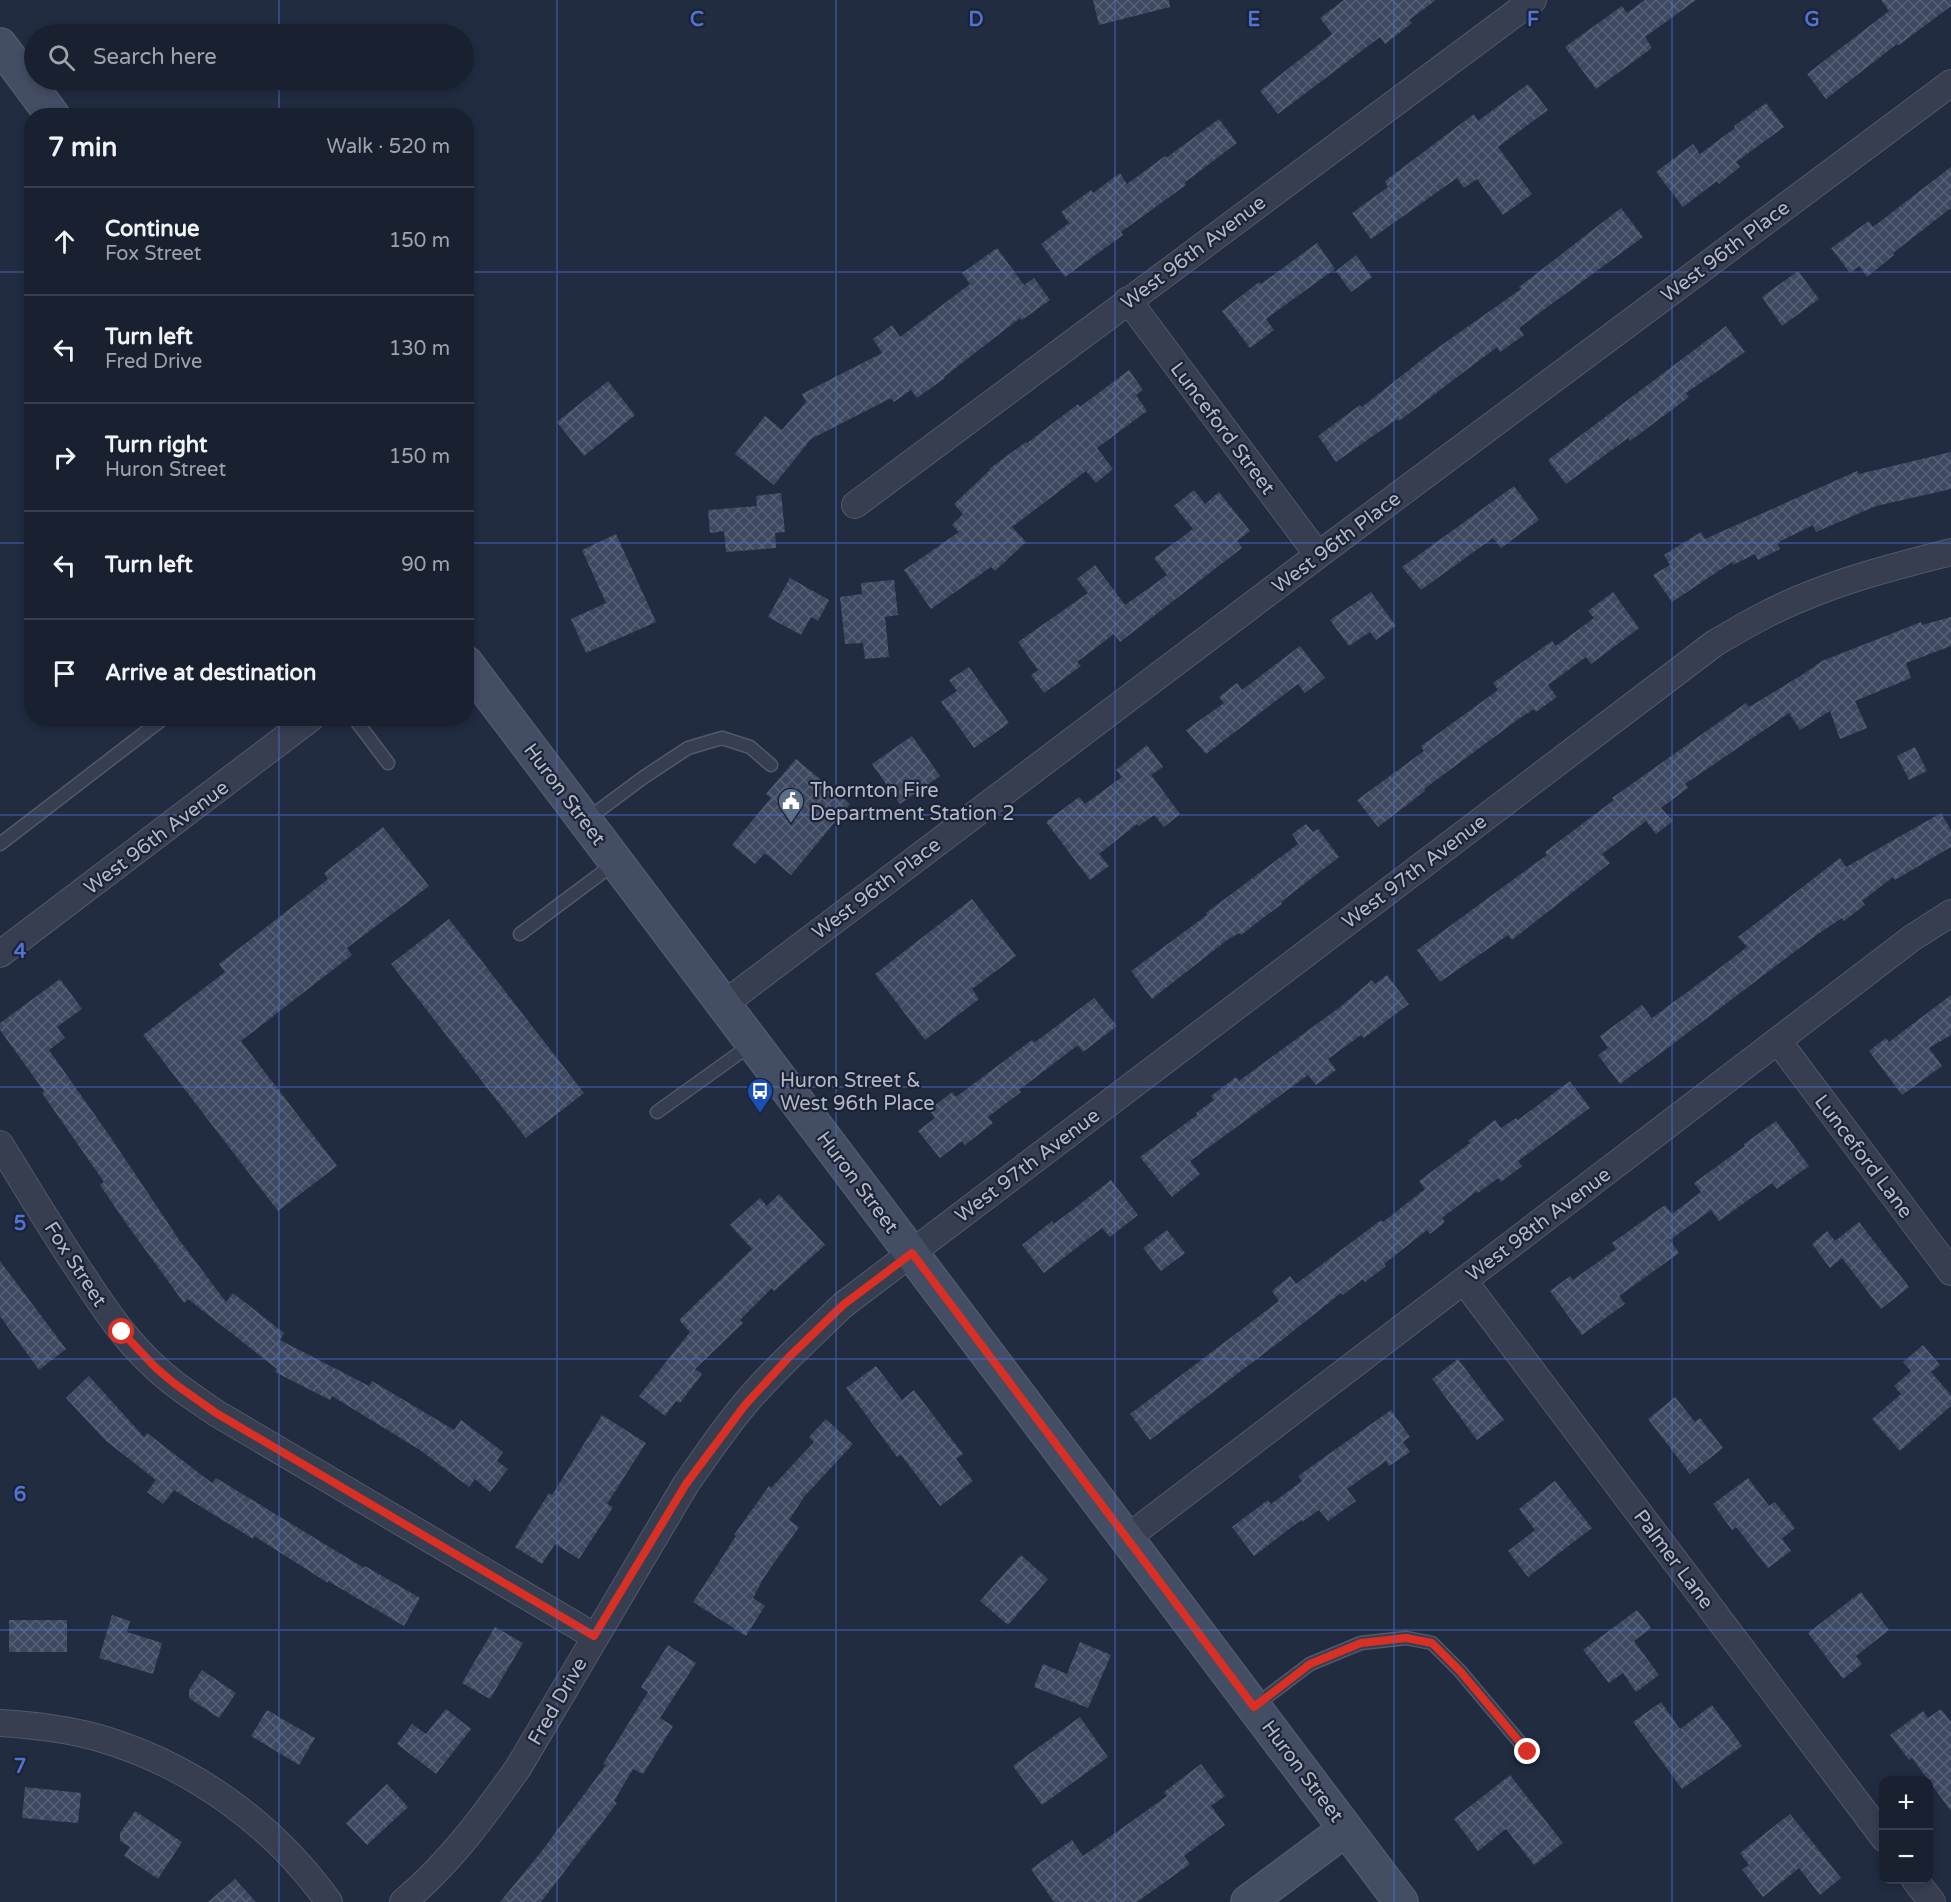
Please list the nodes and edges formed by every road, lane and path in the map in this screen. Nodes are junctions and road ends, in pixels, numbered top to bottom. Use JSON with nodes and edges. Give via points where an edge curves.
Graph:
{"nodes":[{"id":1,"x":1533,"y":0,"type":"edge"},
{"id":2,"x":0,"y":45,"type":"edge"},
{"id":3,"x":24,"y":77,"type":"edge"},
{"id":4,"x":1951,"y":83,"type":"edge"},
{"id":5,"x":34,"y":90,"type":"edge"},
{"id":6,"x":47,"y":108,"type":"edge"},
{"id":7,"x":1128,"y":300,"type":"junction"},
{"id":8,"x":855,"y":505,"type":"dead end"},
{"id":9,"x":1951,"y":552,"type":"edge"},
{"id":10,"x":1318,"y":555,"type":"junction"},
{"id":11,"x":474,"y":674,"type":"edge"},
{"id":12,"x":154,"y":726,"type":"edge"},
{"id":13,"x":300,"y":726,"type":"edge"},
{"id":14,"x":360,"y":726,"type":"edge"},
{"id":15,"x":388,"y":763,"type":"dead end"},
{"id":16,"x":771,"y":765,"type":"dead end"},
{"id":17,"x":585,"y":820,"type":"junction"},
{"id":18,"x":0,"y":844,"type":"edge"},
{"id":19,"x":616,"y":862,"type":"junction"},
{"id":20,"x":1951,"y":913,"type":"edge"},
{"id":21,"x":520,"y":934,"type":"dead end"},
{"id":22,"x":0,"y":954,"type":"edge"},
{"id":23,"x":724,"y":1004,"type":"junction"},
{"id":24,"x":1778,"y":1041,"type":"junction"},
{"id":25,"x":753,"y":1044,"type":"junction"},
{"id":26,"x":657,"y":1112,"type":"dead end"},
{"id":27,"x":0,"y":1144,"type":"edge"},
{"id":28,"x":912,"y":1253,"type":"junction"},
{"id":29,"x":1951,"y":1272,"type":"edge"},
{"id":30,"x":1464,"y":1281,"type":"junction"},
{"id":31,"x":1127,"y":1538,"type":"junction"},
{"id":32,"x":594,"y":1636,"type":"junction"},
{"id":33,"x":1254,"y":1707,"type":"junction"},
{"id":34,"x":0,"y":1723,"type":"edge"},
{"id":35,"x":1528,"y":1752,"type":"dead end"},
{"id":36,"x":1346,"y":1828,"type":"junction"},
{"id":37,"x":1879,"y":1831,"type":"edge"},
{"id":38,"x":1918,"y":1884,"type":"edge"},
{"id":39,"x":329,"y":1902,"type":"edge"},
{"id":40,"x":403,"y":1902,"type":"edge"},
{"id":41,"x":1248,"y":1902,"type":"edge"},
{"id":42,"x":1401,"y":1902,"type":"edge"},
{"id":43,"x":1932,"y":1902,"type":"edge"}],
"edges":[{"from":1,"to":7,"type":"street","name":"West 96th Avenue"},
{"from":2,"to":3,"type":"main road"},
{"from":4,"to":10,"type":"street","name":"West 96th Place"},
{"from":5,"to":6,"type":"main road"},
{"from":7,"to":8,"type":"street","name":"West 96th Avenue"},
{"from":7,"to":10,"type":"street","name":"Lunceford Street"},
{"from":9,"to":28,"type":"street","name":"West 97th Avenue","via":[[1831,586],[1765,615],[1715,643]]},
{"from":10,"to":23,"type":"street","name":"West 96th Place"},
{"from":11,"to":17,"type":"main road","name":"Huron Street"},
{"from":12,"to":18,"type":"lane"},
{"from":13,"to":22,"type":"street","name":"West 96th Avenue"},
{"from":14,"to":15,"type":"lane"},
{"from":16,"to":17,"type":"lane","via":[[750,747],[722,738],[688,748]]},
{"from":17,"to":19,"type":"main road","name":"Huron Street"},
{"from":19,"to":21,"type":"lane"},
{"from":19,"to":23,"type":"main road","name":"Huron Street"},
{"from":20,"to":24,"type":"street","name":"West 98th Avenue","via":[[1912,938]]},
{"from":23,"to":25,"type":"main road","name":"Huron Street"},
{"from":24,"to":29,"type":"street","name":"Lunceford Lane"},
{"from":24,"to":30,"type":"street","name":"West 98th Avenue"},
{"from":25,"to":26,"type":"lane"},
{"from":25,"to":28,"type":"main road","name":"Huron Street"},
{"from":27,"to":32,"type":"street","name":"Fox Street","via":[[107,1312],[135,1347],[175,1384],[216,1413]]},
{"from":28,"to":31,"type":"main road","name":"Huron Street"},
{"from":28,"to":32,"type":"street","name":"Fred Drive","via":[[843,1305],[745,1405],[686,1484]]},
{"from":30,"to":31,"type":"street","name":"West 98th Avenue"},
{"from":30,"to":37,"type":"street","name":"Palmer Lane"},
{"from":31,"to":33,"type":"main road","name":"Huron Street"},
{"from":32,"to":40,"type":"street","name":"Fred Drive","via":[[518,1768],[490,1808],[456,1851]]},
{"from":33,"to":35,"type":"lane","via":[[1310,1664],[1361,1643],[1406,1638],[1432,1643]]},
{"from":33,"to":36,"type":"main road","name":"Huron Street"},
{"from":34,"to":39,"type":"street","via":[[97,1737],[151,1757],[202,1783],[283,1846]]},
{"from":36,"to":41,"type":"main road"},
{"from":36,"to":42,"type":"main road","name":"Huron Street"},
{"from":38,"to":43,"type":"street"}]}
